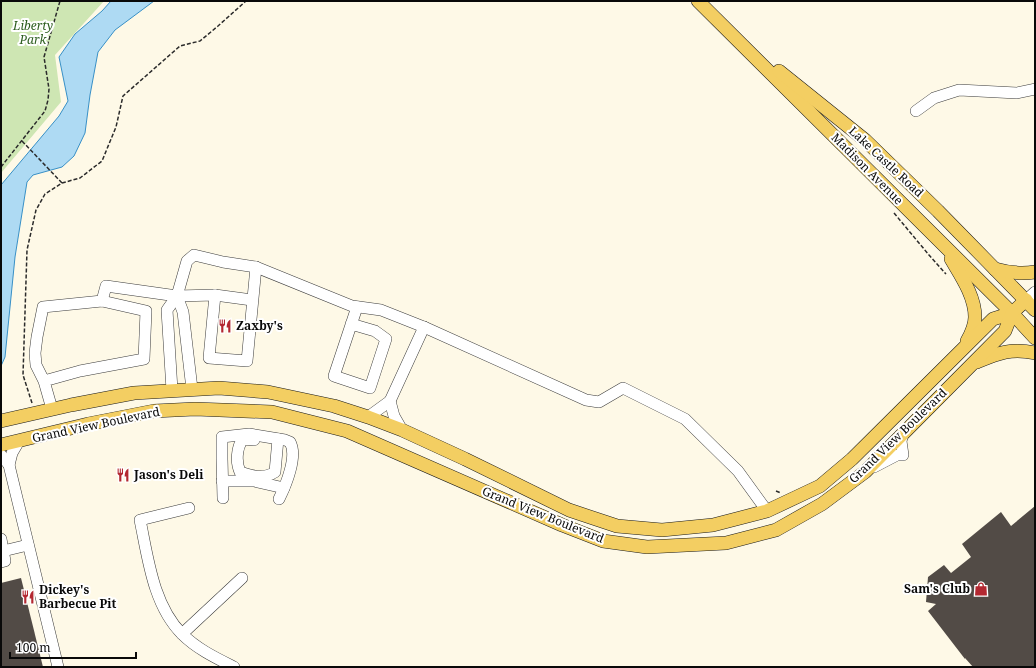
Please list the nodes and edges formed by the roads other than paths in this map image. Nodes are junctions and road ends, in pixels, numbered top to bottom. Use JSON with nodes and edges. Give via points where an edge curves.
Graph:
{"nodes":[{"id":1,"x":698,"y":1,"type":"edge"},
{"id":2,"x":724,"y":27,"type":"junction"},
{"id":3,"x":1035,"y":89,"type":"edge"},
{"id":4,"x":916,"y":111,"type":"dead end"},
{"id":5,"x":942,"y":244,"type":"junction"},
{"id":6,"x":256,"y":267,"type":"junction"},
{"id":7,"x":996,"y":269,"type":"junction"},
{"id":8,"x":1035,"y":272,"type":"edge"},
{"id":9,"x":215,"y":295,"type":"junction"},
{"id":10,"x":177,"y":296,"type":"junction"},
{"id":11,"x":1030,"y":296,"type":"edge"},
{"id":12,"x":252,"y":300,"type":"junction"},
{"id":13,"x":102,"y":301,"type":"junction"},
{"id":14,"x":357,"y":307,"type":"junction"},
{"id":15,"x":1035,"y":310,"type":"edge"},
{"id":16,"x":1012,"y":313,"type":"junction"},
{"id":17,"x":424,"y":327,"type":"junction"},
{"id":18,"x":350,"y":330,"type":"junction"},
{"id":19,"x":1035,"y":338,"type":"edge"},
{"id":20,"x":964,"y":347,"type":"junction"},
{"id":21,"x":1035,"y":353,"type":"edge"},
{"id":22,"x":970,"y":366,"type":"junction"},
{"id":23,"x":44,"y":381,"type":"junction"},
{"id":24,"x":192,"y":389,"type":"junction"},
{"id":25,"x":172,"y":390,"type":"junction"},
{"id":26,"x":390,"y":401,"type":"junction"},
{"id":27,"x":52,"y":409,"type":"junction"},
{"id":28,"x":368,"y":417,"type":"junction"},
{"id":29,"x":1,"y":421,"type":"edge"},
{"id":30,"x":402,"y":430,"type":"junction"},
{"id":31,"x":19,"y":441,"type":"junction"},
{"id":32,"x":1,"y":445,"type":"edge"},
{"id":33,"x":1,"y":455,"type":"edge"},
{"id":34,"x":9,"y":465,"type":"junction"},
{"id":35,"x":222,"y":482,"type":"junction"},
{"id":36,"x":284,"y":488,"type":"junction"},
{"id":37,"x":223,"y":498,"type":"dead end"},
{"id":38,"x":279,"y":499,"type":"dead end"},
{"id":39,"x":189,"y":508,"type":"dead end"},
{"id":40,"x":767,"y":511,"type":"junction"},
{"id":41,"x":1,"y":539,"type":"edge"},
{"id":42,"x":28,"y":545,"type":"junction"},
{"id":43,"x":2,"y":557,"type":"edge"},
{"id":44,"x":242,"y":578,"type":"dead end"},
{"id":45,"x":182,"y":634,"type":"junction"},
{"id":46,"x":58,"y":667,"type":"edge"},
{"id":47,"x":234,"y":667,"type":"edge"}],
"edges":[{"from":1,"to":2,"type":"main road","name":"Madison Avenue"},
{"from":2,"to":5,"type":"main road","name":"Madison Avenue"},
{"from":2,"to":7,"type":"main road","name":"Lake Castle Road","via":[[865,140]]},
{"from":3,"to":4,"type":"street","via":[[1017,93],[959,90],[934,98]]},
{"from":5,"to":16,"type":"main road","name":"Madison Avenue"},
{"from":5,"to":20,"type":"main road","via":[[966,285],[974,305],[976,318]]},
{"from":6,"to":10,"type":"street","via":[[194,255],[186,261]]},
{"from":6,"to":12,"type":"street"},
{"from":6,"to":14,"type":"street"},
{"from":7,"to":8,"type":"main road","via":[[1007,273]]},
{"from":7,"to":11,"type":"main road","name":"Lake Castle Road"},
{"from":9,"to":10,"type":"street"},
{"from":9,"to":12,"type":"street"},
{"from":9,"to":12,"type":"street","via":[[208,358],[247,361]]},
{"from":10,"to":13,"type":"street","via":[[106,286]]},
{"from":10,"to":24,"type":"street","via":[[183,312]]},
{"from":10,"to":25,"type":"street","via":[[168,310]]},
{"from":11,"to":15,"type":"main road","name":"Lake Castle Road"},
{"from":11,"to":16,"type":"main road","name":"Grand View Boulevard"},
{"from":13,"to":23,"type":"street","via":[[43,307],[35,353],[36,365]]},
{"from":13,"to":23,"type":"street","via":[[146,311],[144,360],[80,371]]},
{"from":14,"to":17,"type":"street","via":[[381,310]]},
{"from":14,"to":18,"type":"street"},
{"from":16,"to":19,"type":"main road","name":"Madison Avenue"},
{"from":16,"to":20,"type":"main road","name":"Grand View Boulevard","via":[[994,319]]},
{"from":16,"to":22,"type":"main road","name":"Grand View Boulevard","via":[[1005,331]]},
{"from":17,"to":26,"type":"street"},
{"from":17,"to":40,"type":"street","via":[[586,400],[599,402],[623,388],[685,419],[738,471]]},
{"from":18,"to":18,"type":"street","via":[[375,331],[386,339],[370,388],[334,376]]},
{"from":20,"to":40,"type":"main road","name":"Grand View Boulevard","via":[[852,459],[820,486]]},
{"from":21,"to":22,"type":"main road","via":[[1016,350],[999,352]]},
{"from":22,"to":31,"type":"main road","name":"Grand View Boulevard","via":[[865,472],[822,504],[776,530],[726,543],[647,547],[603,540],[562,526],[347,431],[272,412],[195,409],[154,411]]},
{"from":23,"to":27,"type":"street"},
{"from":24,"to":25,"type":"main road","name":"Grand View Boulevard"},
{"from":24,"to":28,"type":"main road","name":"Grand View Boulevard","via":[[219,388],[268,392],[334,406]]},
{"from":25,"to":27,"type":"main road","name":"Grand View Boulevard","via":[[134,393]]},
{"from":26,"to":28,"type":"street"},
{"from":26,"to":30,"type":"street","via":[[394,416]]},
{"from":27,"to":29,"type":"main road","name":"Grand View Boulevard"},
{"from":28,"to":30,"type":"main road","name":"Grand View Boulevard"},
{"from":30,"to":40,"type":"main road","name":"Grand View Boulevard","via":[[570,510],[617,526],[662,530],[713,525]]},
{"from":31,"to":32,"type":"main road","name":"Grand View Boulevard"},
{"from":31,"to":34,"type":"street"},
{"from":33,"to":34,"type":"street"},
{"from":34,"to":42,"type":"street"},
{"from":35,"to":36,"type":"street","via":[[254,481]]},
{"from":35,"to":36,"type":"street","via":[[222,437],[249,434],[290,442],[293,447]]},
{"from":35,"to":37,"type":"street"},
{"from":36,"to":38,"type":"street"},
{"from":39,"to":45,"type":"street","via":[[140,520],[156,588],[168,616]]},
{"from":41,"to":43,"type":"street"},
{"from":42,"to":43,"type":"street"},
{"from":42,"to":46,"type":"street"},
{"from":44,"to":45,"type":"street"},
{"from":45,"to":47,"type":"street","via":[[206,653]]}]}
